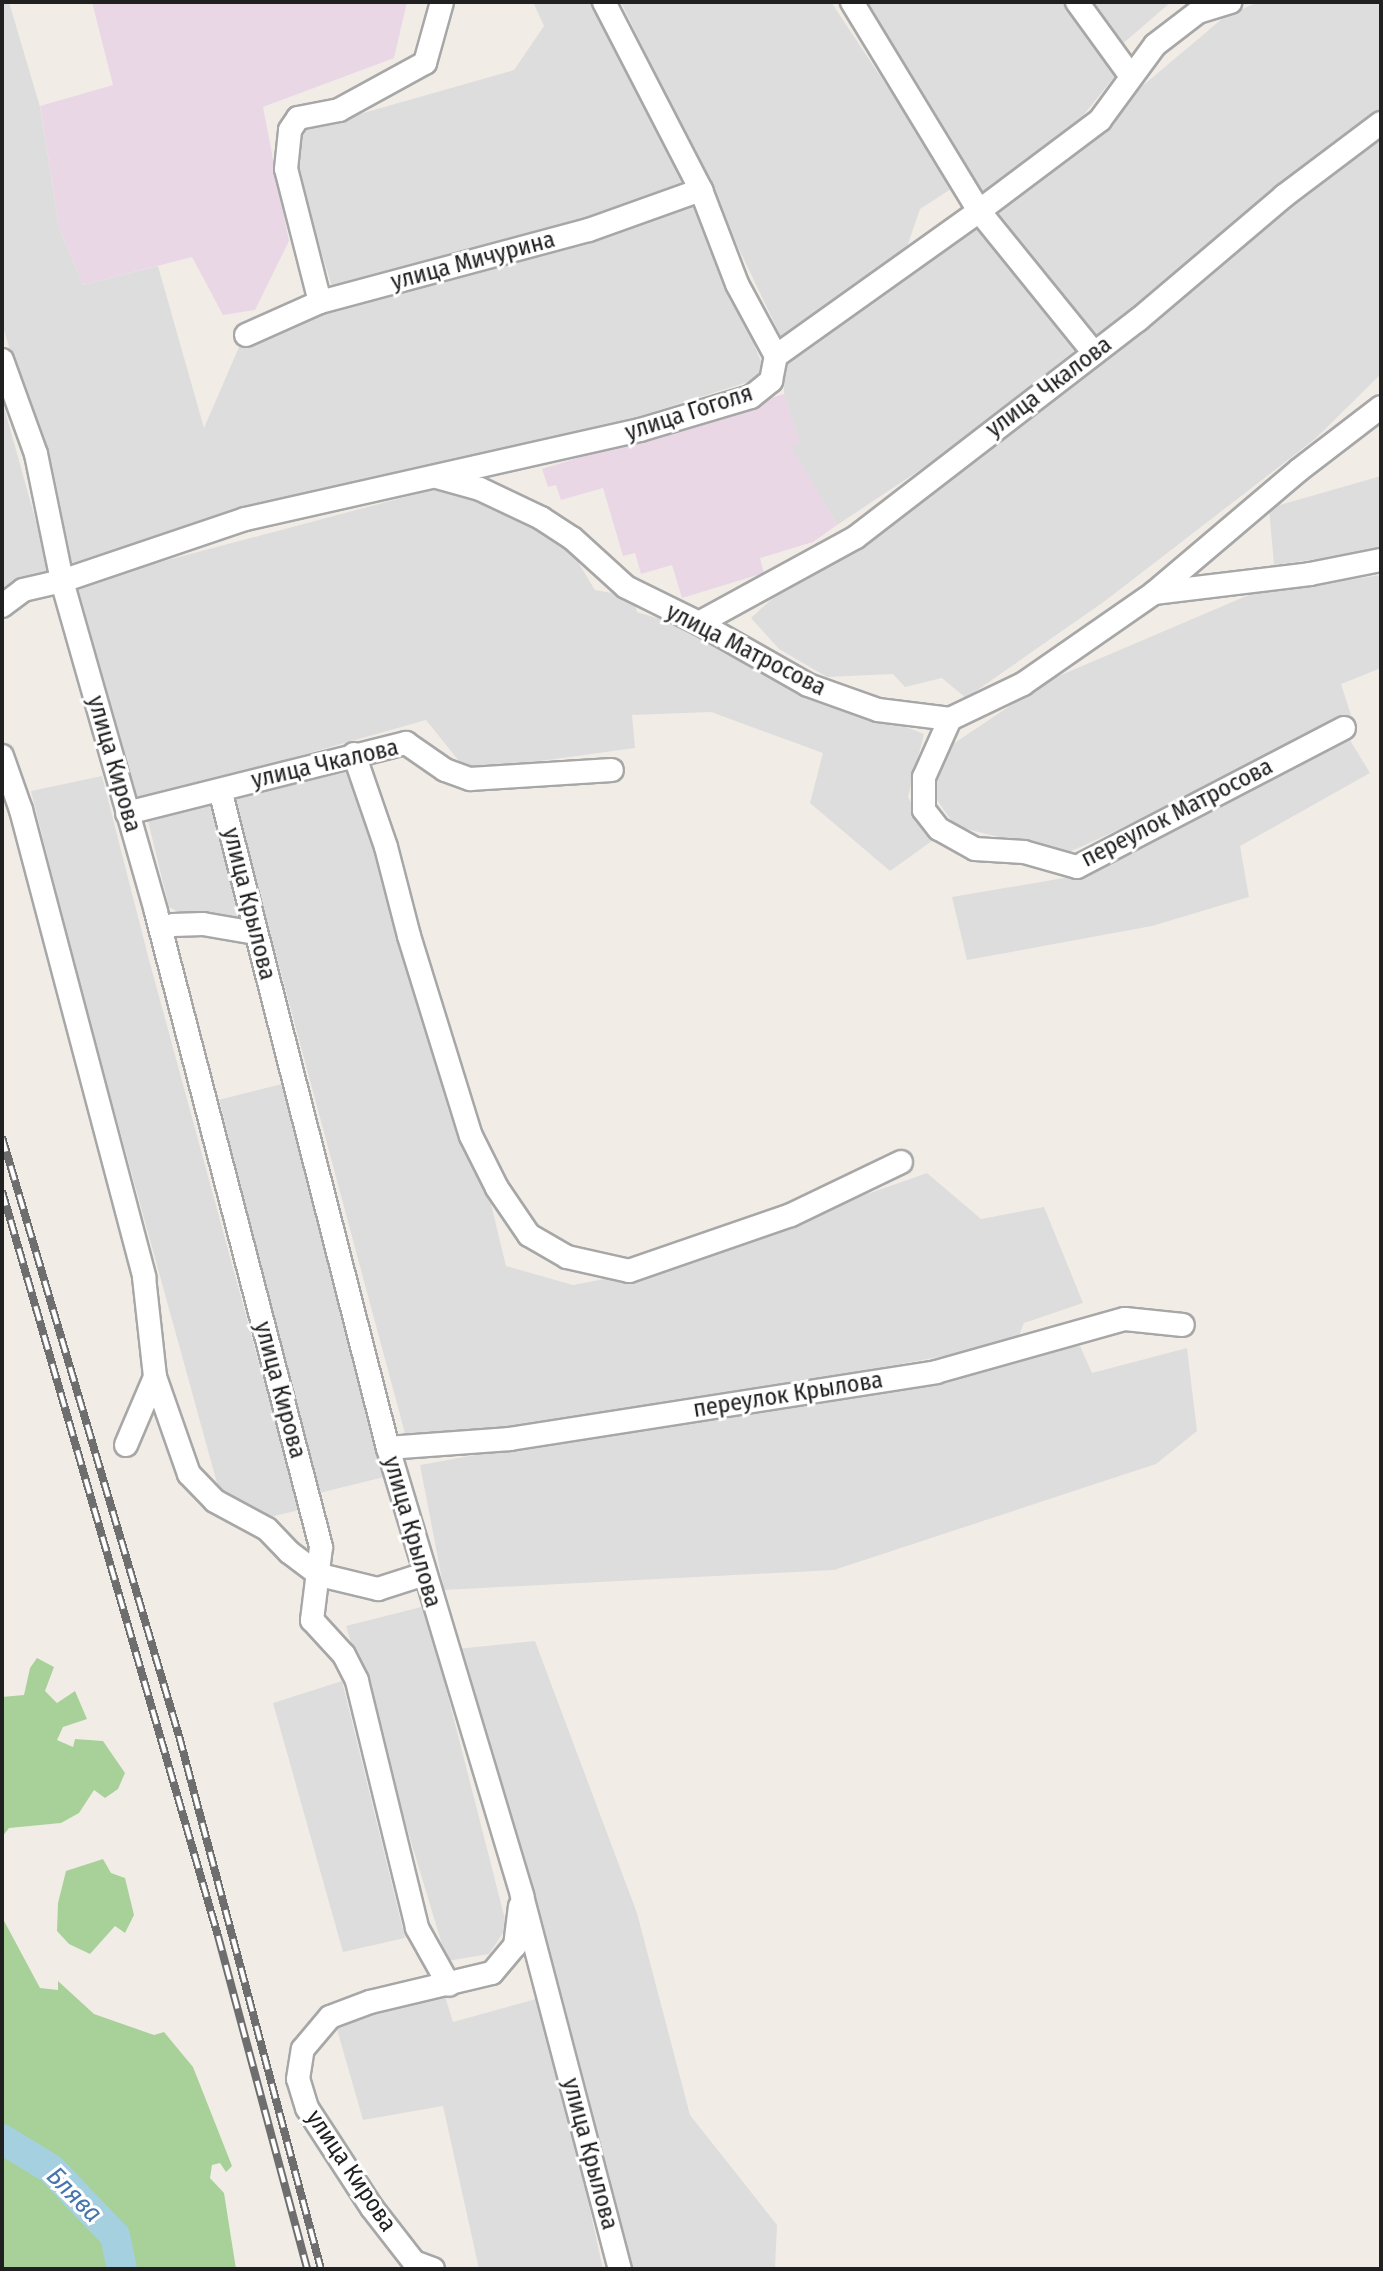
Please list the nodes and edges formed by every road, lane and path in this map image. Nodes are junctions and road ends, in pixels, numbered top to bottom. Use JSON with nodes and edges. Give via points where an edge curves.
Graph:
{"nodes":[{"id":1,"x":442,"y":2,"type":"edge"},
{"id":2,"x":604,"y":2,"type":"edge"},
{"id":3,"x":852,"y":2,"type":"edge"},
{"id":4,"x":1077,"y":2,"type":"edge"},
{"id":5,"x":1231,"y":2,"type":"edge"},
{"id":6,"x":1197,"y":7,"type":"edge"},
{"id":7,"x":1130,"y":75,"type":"junction"},
{"id":8,"x":1381,"y":123,"type":"edge"},
{"id":9,"x":701,"y":190,"type":"junction"},
{"id":10,"x":979,"y":211,"type":"junction"},
{"id":11,"x":320,"y":302,"type":"junction"},
{"id":12,"x":246,"y":335,"type":"dead end"},
{"id":13,"x":1094,"y":353,"type":"junction"},
{"id":14,"x":776,"y":356,"type":"junction"},
{"id":15,"x":2,"y":360,"type":"edge"},
{"id":16,"x":1381,"y":407,"type":"edge"},
{"id":17,"x":433,"y":476,"type":"junction"},
{"id":18,"x":1381,"y":560,"type":"edge"},
{"id":19,"x":62,"y":581,"type":"junction"},
{"id":20,"x":1154,"y":593,"type":"junction"},
{"id":21,"x":2,"y":606,"type":"edge"},
{"id":22,"x":699,"y":623,"type":"junction"},
{"id":23,"x":950,"y":719,"type":"junction"},
{"id":24,"x":1344,"y":728,"type":"dead end"},
{"id":25,"x":354,"y":754,"type":"junction"},
{"id":26,"x":2,"y":756,"type":"edge"},
{"id":27,"x":612,"y":770,"type":"dead end"},
{"id":28,"x":220,"y":790,"type":"junction"},
{"id":29,"x":127,"y":813,"type":"junction"},
{"id":30,"x":173,"y":925,"type":"dead end"},
{"id":31,"x":255,"y":933,"type":"junction"},
{"id":32,"x":901,"y":1162,"type":"dead end"},
{"id":33,"x":1183,"y":1325,"type":"dead end"},
{"id":34,"x":155,"y":1377,"type":"junction"},
{"id":35,"x":126,"y":1445,"type":"dead end"},
{"id":36,"x":388,"y":1448,"type":"junction"},
{"id":37,"x":425,"y":1574,"type":"junction"},
{"id":38,"x":320,"y":1575,"type":"junction"},
{"id":39,"x":522,"y":1896,"type":"junction"},
{"id":40,"x":449,"y":1985,"type":"junction"},
{"id":41,"x":433,"y":2269,"type":"edge"},
{"id":42,"x":620,"y":2269,"type":"edge"}],
"edges":[{"from":1,"to":11,"type":"street","via":[[425,63],[339,110],[298,118],[290,130],[286,169]]},
{"from":2,"to":9,"type":"street"},
{"from":3,"to":10,"type":"street"},
{"from":4,"to":7,"type":"street"},
{"from":5,"to":6,"type":"street","name":"улица Гоголя"},
{"from":6,"to":7,"type":"street","name":"улица Гоголя"},
{"from":7,"to":10,"type":"street","name":"улица Гоголя","via":[[1100,120]]},
{"from":8,"to":13,"type":"street","name":"улица Чкалова"},
{"from":9,"to":11,"type":"street","name":"улица Мичурина","via":[[589,230]]},
{"from":9,"to":14,"type":"street","via":[[737,284]]},
{"from":10,"to":13,"type":"street"},
{"from":10,"to":14,"type":"street","name":"улица Гоголя"},
{"from":11,"to":12,"type":"street","name":"улица Мичурина"},
{"from":13,"to":22,"type":"street","name":"улица Чкалова","via":[[856,537]]},
{"from":14,"to":17,"type":"street","name":"улица Гоголя","via":[[771,381],[751,397],[640,430]]},
{"from":15,"to":19,"type":"street","name":"улица Кирова","via":[[36,454]]},
{"from":16,"to":20,"type":"street"},
{"from":17,"to":19,"type":"street","name":"улица Гоголя","via":[[245,519]]},
{"from":17,"to":22,"type":"street","name":"улица Матросова","via":[[480,489],[541,518],[572,538],[626,587]]},
{"from":18,"to":20,"type":"street"},
{"from":19,"to":21,"type":"street","name":"улица Гоголя","via":[[23,590]]},
{"from":19,"to":29,"type":"street","name":"улица Кирова"},
{"from":20,"to":23,"type":"street","via":[[1023,684]]},
{"from":22,"to":23,"type":"street","name":"улица Матросова","via":[[808,685],[878,710]]},
{"from":23,"to":24,"type":"street","name":"переулок Матросова","via":[[924,777],[924,810],[939,829],[975,849],[1024,852],[1077,867]]},
{"from":25,"to":27,"type":"street","name":"улица Чкалова","via":[[406,743],[445,770],[470,779]]},
{"from":25,"to":28,"type":"street","name":"улица Чкалова"},
{"from":25,"to":32,"type":"street","via":[[471,1136],[529,1235],[567,1257],[629,1271],[791,1215]]},
{"from":26,"to":34,"type":"street","via":[[21,810],[144,1277]]},
{"from":28,"to":29,"type":"street","name":"улица Чкалова"},
{"from":28,"to":31,"type":"street","name":"улица Крылова"},
{"from":29,"to":38,"type":"street","name":"улица Кирова","via":[[317,1532]]},
{"from":30,"to":31,"type":"street"},
{"from":31,"to":36,"type":"street","name":"улица Крылова"},
{"from":33,"to":36,"type":"street","name":"переулок Крылова","via":[[1125,1319],[936,1372],[510,1439]]},
{"from":34,"to":35,"type":"street"},
{"from":34,"to":38,"type":"street","via":[[189,1474],[215,1501],[267,1529]]},
{"from":36,"to":37,"type":"street","name":"улица Крылова"},
{"from":37,"to":38,"type":"street","via":[[378,1589]]},
{"from":37,"to":39,"type":"street","name":"улица Крылова"},
{"from":38,"to":40,"type":"street","name":"улица Кирова","via":[[312,1620],[344,1655],[357,1681],[417,1928]]},
{"from":39,"to":40,"type":"street","via":[[515,1946],[492,1973]]},
{"from":39,"to":42,"type":"street","name":"улица Крылова"},
{"from":40,"to":41,"type":"street","name":"улица Кирова","via":[[370,2002],[330,2017],[303,2049],[298,2079],[307,2108],[372,2208],[414,2262]]}]}
